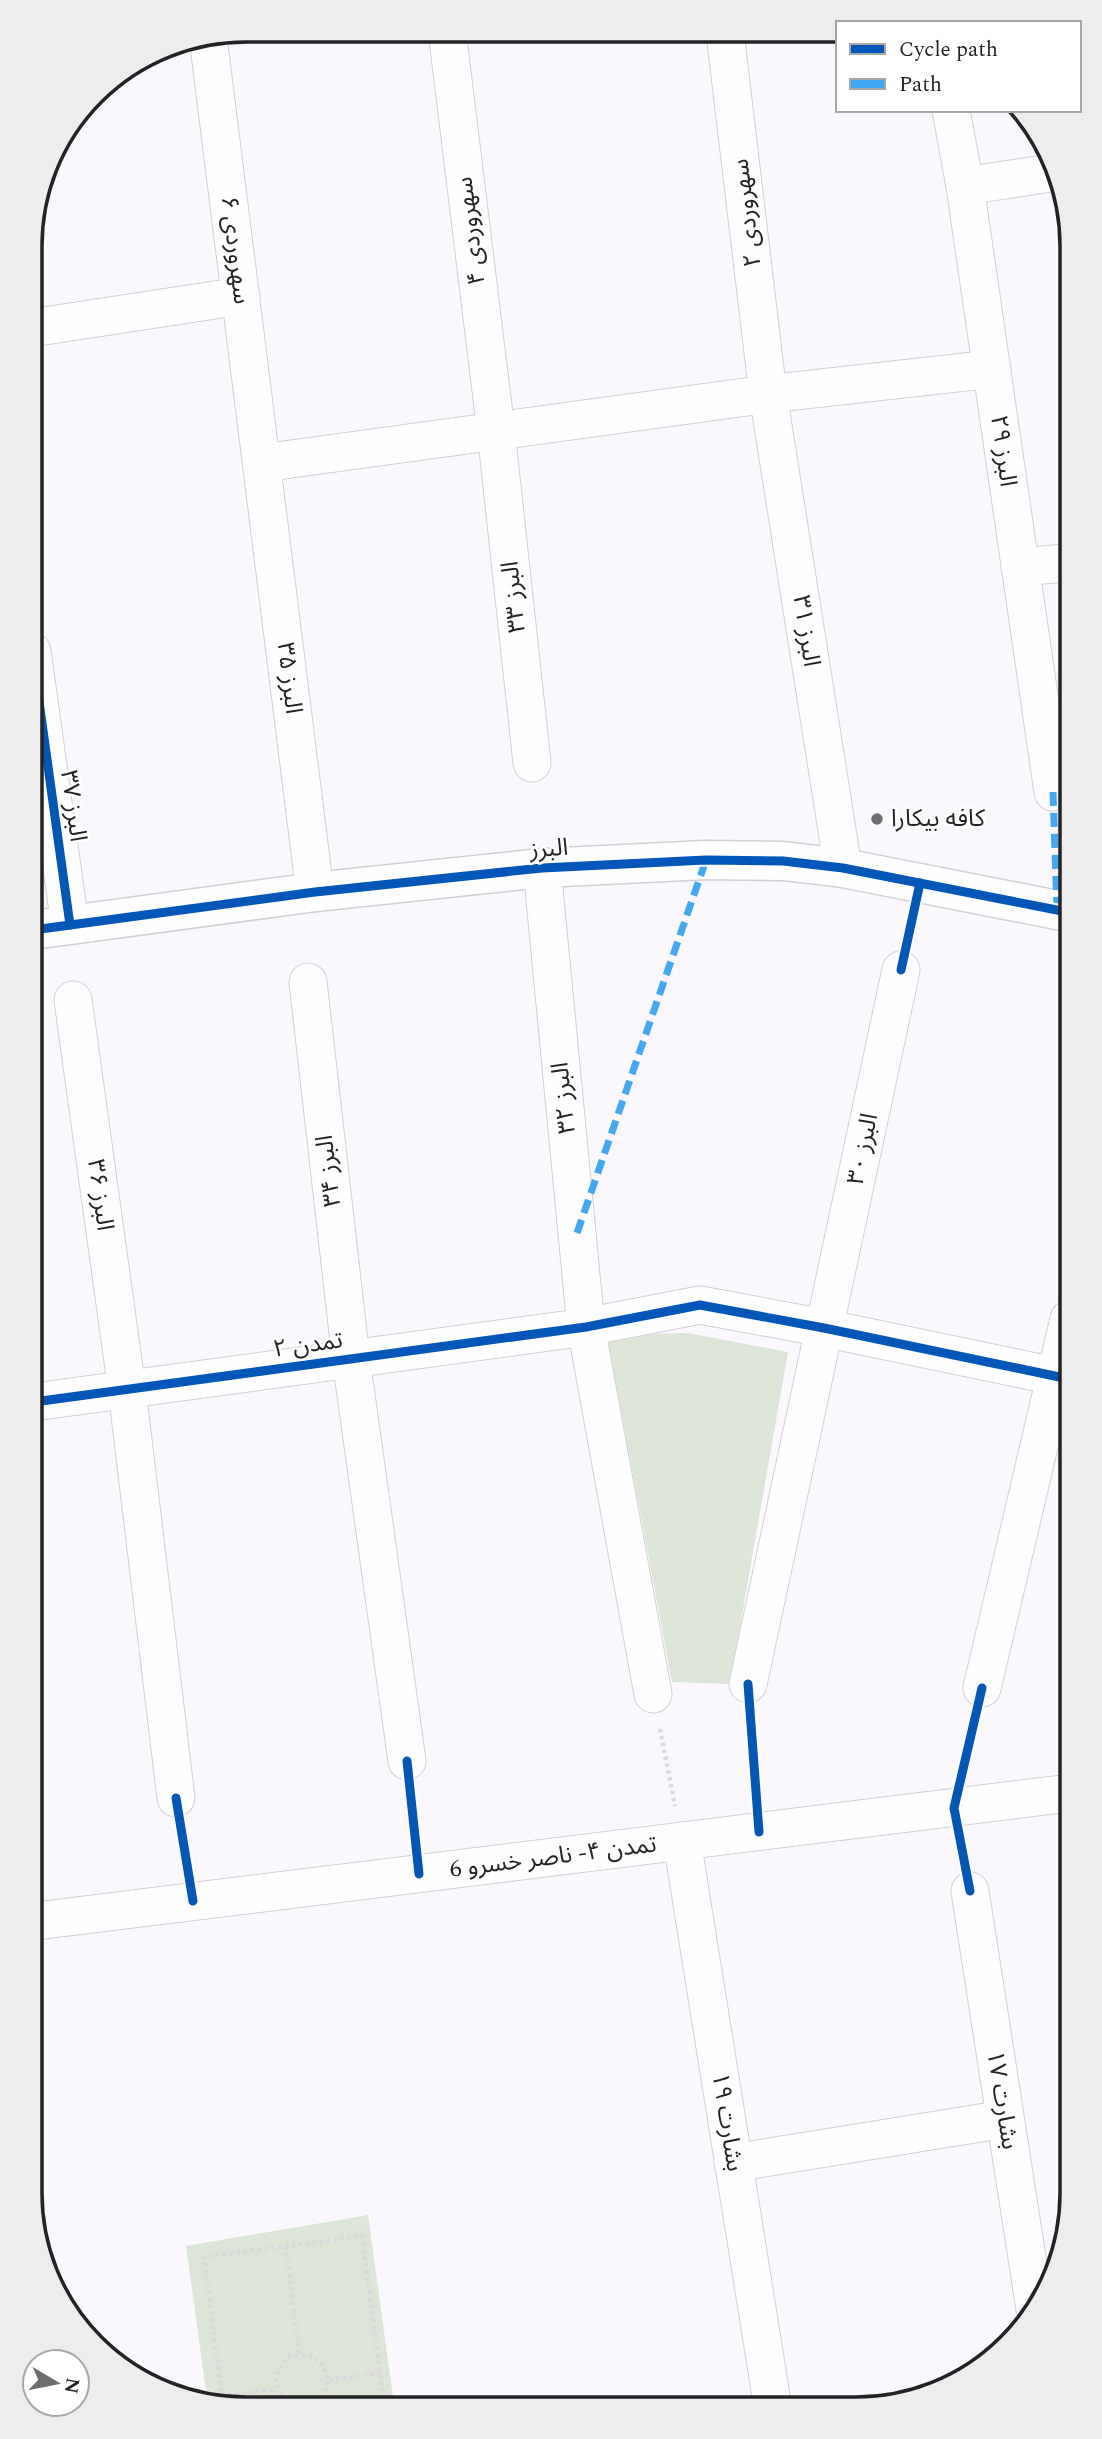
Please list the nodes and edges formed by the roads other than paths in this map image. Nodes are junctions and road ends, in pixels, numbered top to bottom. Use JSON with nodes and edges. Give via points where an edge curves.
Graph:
{"nodes":[{"id":1,"x":448,"y":42,"type":"edge"},
{"id":2,"x":725,"y":42,"type":"edge"},
{"id":3,"x":209,"y":46,"type":"edge"},
{"id":4,"x":951,"y":112,"type":"edge"},
{"id":5,"x":1047,"y":174,"type":"edge"},
{"id":6,"x":965,"y":186,"type":"junction"},
{"id":7,"x":240,"y":296,"type":"junction"},
{"id":8,"x":42,"y":326,"type":"edge"},
{"id":9,"x":992,"y":369,"type":"junction"},
{"id":10,"x":768,"y":394,"type":"junction"},
{"id":11,"x":496,"y":431,"type":"junction"},
{"id":12,"x":262,"y":463,"type":"junction"},
{"id":13,"x":1060,"y":564,"type":"edge"},
{"id":14,"x":1020,"y":567,"type":"junction"},
{"id":15,"x":42,"y":723,"type":"edge"},
{"id":16,"x":532,"y":763,"type":"dead end"},
{"id":17,"x":1053,"y":792,"type":"dead end"},
{"id":18,"x":843,"y":868,"type":"junction"},
{"id":19,"x":541,"y":869,"type":"junction"},
{"id":20,"x":316,"y":892,"type":"junction"},
{"id":21,"x":1060,"y":911,"type":"edge"},
{"id":22,"x":70,"y":925,"type":"junction"},
{"id":23,"x":42,"y":929,"type":"edge"},
{"id":24,"x":901,"y":970,"type":"dead end"},
{"id":25,"x":308,"y":982,"type":"dead end"},
{"id":26,"x":73,"y":1000,"type":"dead end"},
{"id":27,"x":586,"y":1327,"type":"junction"},
{"id":28,"x":824,"y":1328,"type":"junction"},
{"id":29,"x":351,"y":1359,"type":"junction"},
{"id":30,"x":1060,"y":1378,"type":"edge"},
{"id":31,"x":1060,"y":1386,"type":"edge"},
{"id":32,"x":127,"y":1390,"type":"junction"},
{"id":33,"x":42,"y":1401,"type":"edge"},
{"id":34,"x":748,"y":1684,"type":"dead end"},
{"id":35,"x":982,"y":1688,"type":"dead end"},
{"id":36,"x":653,"y":1694,"type":"road end"},
{"id":37,"x":407,"y":1761,"type":"dead end"},
{"id":38,"x":1060,"y":1795,"type":"edge"},
{"id":39,"x":176,"y":1798,"type":"dead end"},
{"id":40,"x":682,"y":1842,"type":"junction"},
{"id":41,"x":970,"y":1891,"type":"dead end"},
{"id":42,"x":42,"y":1920,"type":"edge"},
{"id":43,"x":1005,"y":2119,"type":"junction"},
{"id":44,"x":733,"y":2163,"type":"junction"},
{"id":45,"x":1033,"y":2295,"type":"edge"},
{"id":46,"x":771,"y":2397,"type":"edge"}],
"edges":[{"from":1,"to":11,"type":"street","name":"سهروردی ۴"},
{"from":2,"to":10,"type":"street","name":"سهروردی ۲"},
{"from":3,"to":7,"type":"street","name":"سهروردی ۶"},
{"from":4,"to":6,"type":"street","name":"البرز ۲۹"},
{"from":5,"to":6,"type":"street"},
{"from":6,"to":9,"type":"street","name":"البرز ۲۹"},
{"from":7,"to":8,"type":"street"},
{"from":7,"to":12,"type":"street","name":"سهروردی ۶"},
{"from":9,"to":10,"type":"street"},
{"from":9,"to":14,"type":"street","name":"البرز ۲۹"},
{"from":10,"to":11,"type":"street"},
{"from":10,"to":18,"type":"street","name":"البرز ۳۱"},
{"from":11,"to":12,"type":"street"},
{"from":11,"to":16,"type":"street","name":"البرز ۳۳"},
{"from":12,"to":20,"type":"street","name":"البرز ۳۵"},
{"from":13,"to":14,"type":"street"},
{"from":14,"to":17,"type":"street","name":"البرز ۲۹"},
{"from":15,"to":22,"type":"street","name":"البرز ۳۷"},
{"from":18,"to":19,"type":"street","name":"البرز","via":[[706,860]]},
{"from":18,"to":21,"type":"street","name":"البرز"},
{"from":19,"to":20,"type":"street","name":"البرز"},
{"from":19,"to":27,"type":"street","name":"البرز ۳۲"},
{"from":20,"to":22,"type":"street","name":"البرز"},
{"from":22,"to":23,"type":"street","name":"البرز"},
{"from":24,"to":28,"type":"street","name":"البرز ۳۰"},
{"from":25,"to":29,"type":"street","name":"البرز ۳۴"},
{"from":26,"to":32,"type":"street","name":"البرز ۳۶"},
{"from":27,"to":28,"type":"street","name":"تمدن ۲","via":[[700,1305]]},
{"from":27,"to":29,"type":"street","name":"تمدن ۲"},
{"from":27,"to":36,"type":"street","name":"البرز ۳۲"},
{"from":28,"to":30,"type":"street","name":"تمدن ۲"},
{"from":28,"to":34,"type":"street","name":"البرز ۳۰"},
{"from":29,"to":32,"type":"street","name":"تمدن ۲"},
{"from":29,"to":37,"type":"street","name":"البرز ۳۴"},
{"from":31,"to":35,"type":"street"},
{"from":32,"to":33,"type":"street","name":"تمدن ۲"},
{"from":32,"to":39,"type":"street","name":"البرز ۳۶"},
{"from":38,"to":40,"type":"street","name":"تمدن ۴- ناصر خسرو 6"},
{"from":40,"to":42,"type":"street","name":"تمدن ۴- ناصر خسرو 6"},
{"from":40,"to":44,"type":"street","name":"بشارت ۱۹"},
{"from":41,"to":43,"type":"street","name":"بشارت ۱۷"},
{"from":43,"to":44,"type":"street"},
{"from":43,"to":45,"type":"street","name":"بشارت ۱۷"},
{"from":44,"to":46,"type":"street","name":"بشارت ۱۹"}]}
